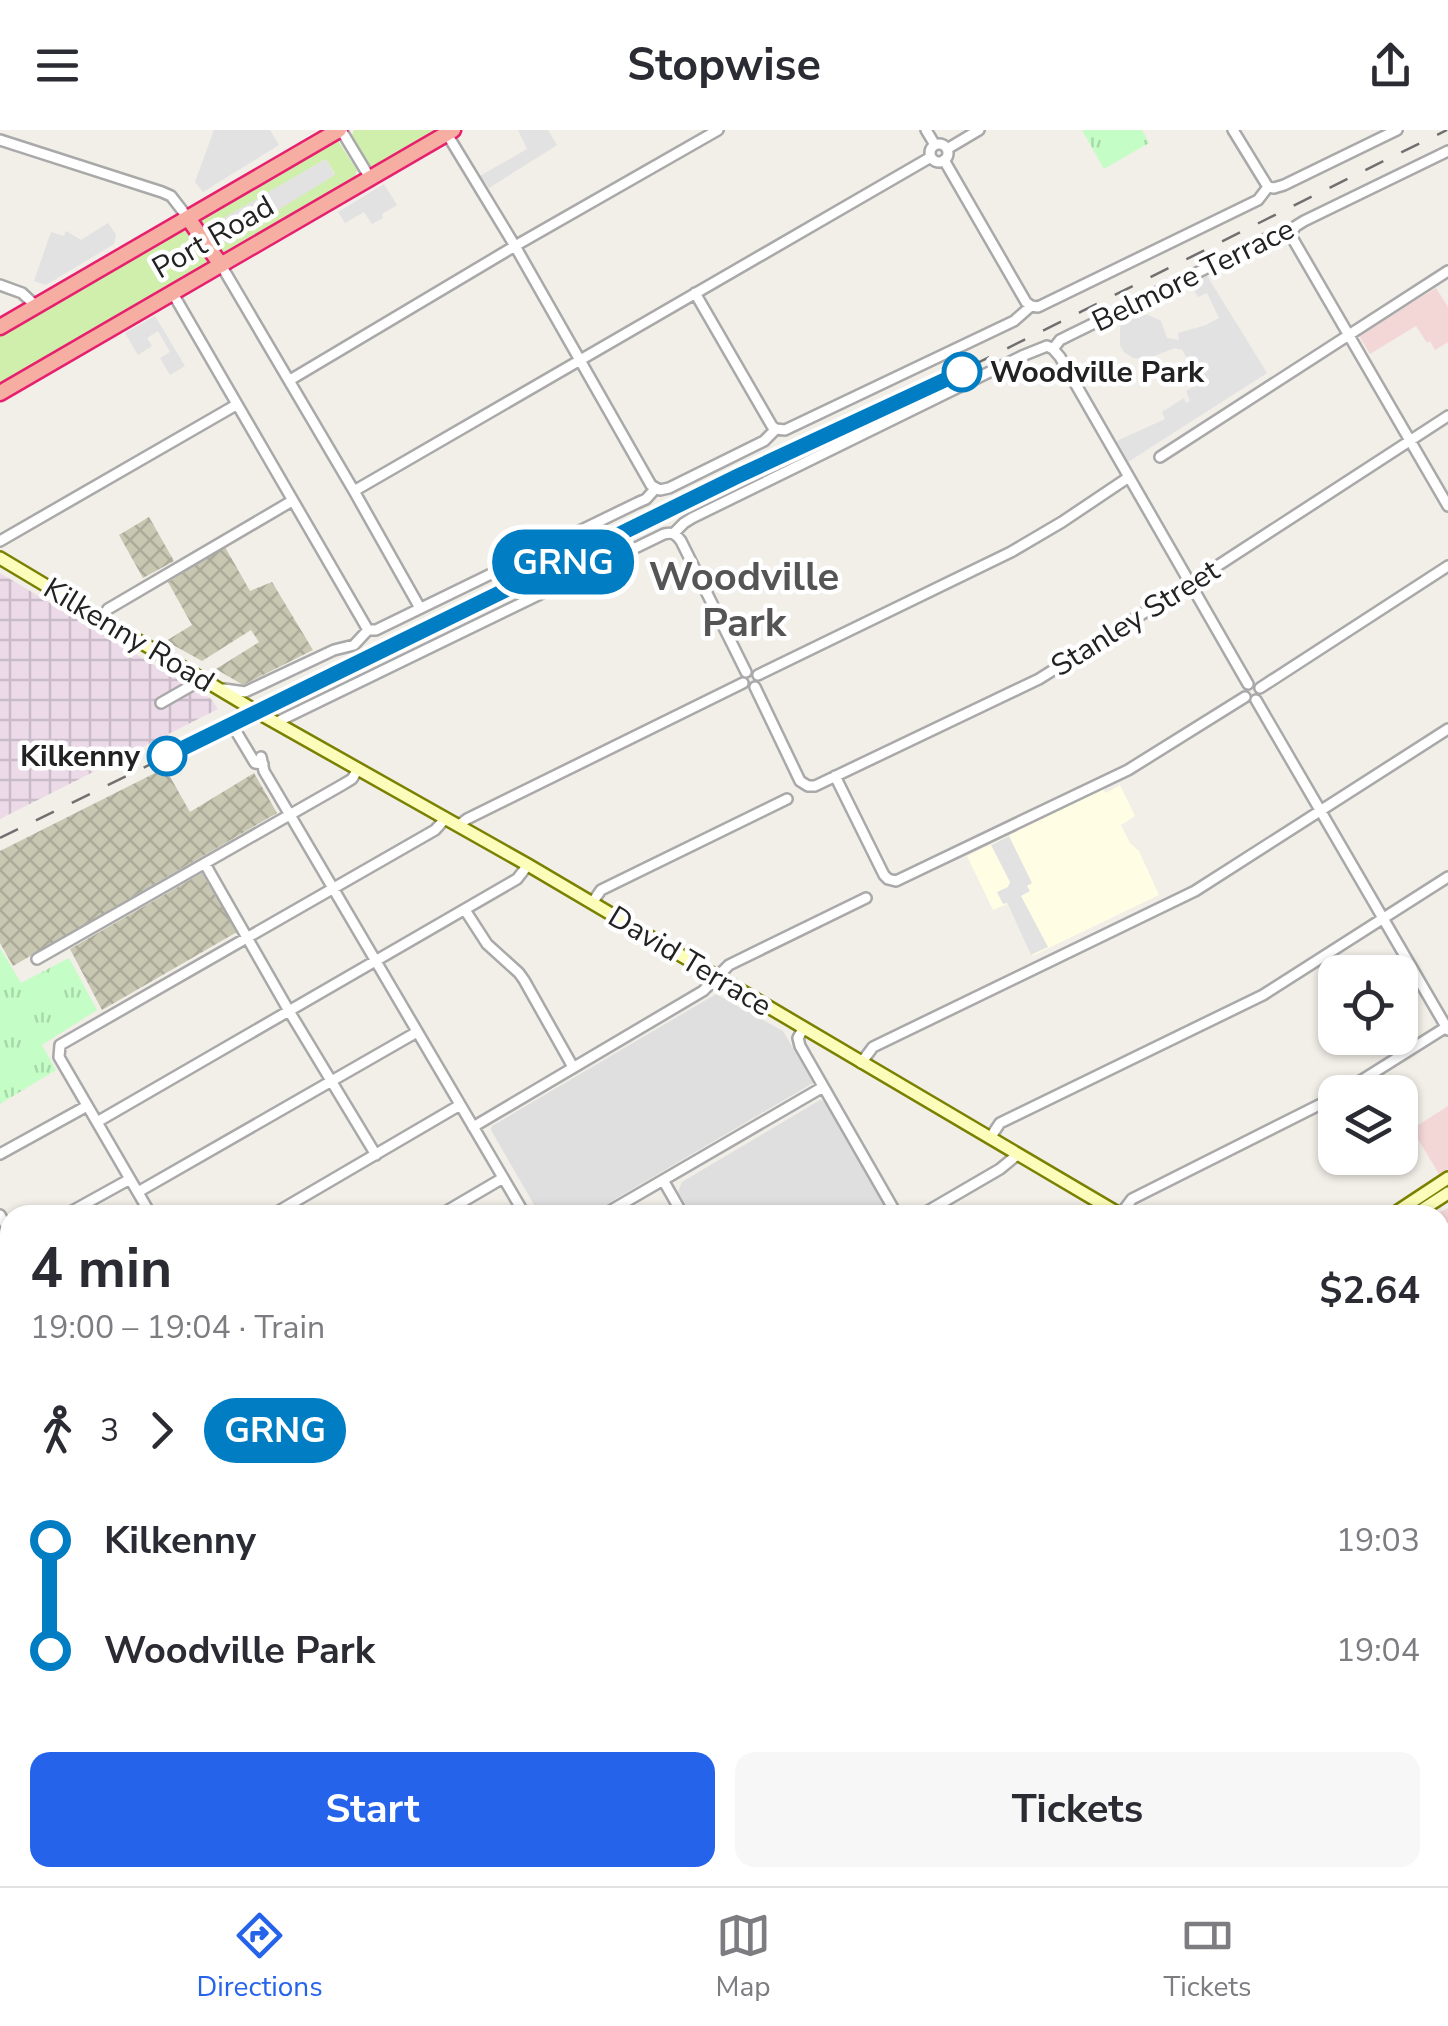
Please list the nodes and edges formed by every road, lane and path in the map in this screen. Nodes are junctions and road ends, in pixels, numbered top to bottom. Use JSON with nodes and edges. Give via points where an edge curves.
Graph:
{"nodes":[{"id":1,"x":340,"y":130,"type":"edge"},
{"id":2,"x":718,"y":130,"type":"edge"},
{"id":3,"x":926,"y":130,"type":"edge"},
{"id":4,"x":979,"y":130,"type":"edge"},
{"id":5,"x":1234,"y":130,"type":"edge"},
{"id":6,"x":1397,"y":130,"type":"edge"},
{"id":7,"x":450,"y":132,"type":"edge"},
{"id":8,"x":0,"y":140,"type":"edge"},
{"id":9,"x":935,"y":145,"type":"junction"},
{"id":10,"x":947,"y":148,"type":"junction"},
{"id":11,"x":1448,"y":151,"type":"edge"},
{"id":12,"x":932,"y":156,"type":"junction"},
{"id":13,"x":944,"y":160,"type":"junction"},
{"id":14,"x":370,"y":178,"type":"junction"},
{"id":15,"x":1268,"y":187,"type":"junction"},
{"id":16,"x":188,"y":218,"type":"junction"},
{"id":17,"x":1290,"y":234,"type":"junction"},
{"id":18,"x":515,"y":246,"type":"junction"},
{"id":19,"x":221,"y":265,"type":"junction"},
{"id":20,"x":1448,"y":271,"type":"edge"},
{"id":21,"x":0,"y":285,"type":"edge"},
{"id":22,"x":172,"y":292,"type":"junction"},
{"id":23,"x":696,"y":293,"type":"junction"},
{"id":24,"x":36,"y":306,"type":"junction"},
{"id":25,"x":1030,"y":306,"type":"junction"},
{"id":26,"x":0,"y":327,"type":"edge"},
{"id":27,"x":1349,"y":334,"type":"junction"},
{"id":28,"x":1053,"y":348,"type":"junction"},
{"id":29,"x":580,"y":360,"type":"junction"},
{"id":30,"x":290,"y":380,"type":"junction"},
{"id":31,"x":0,"y":393,"type":"edge"},
{"id":32,"x":236,"y":405,"type":"junction"},
{"id":33,"x":1448,"y":416,"type":"edge"},
{"id":34,"x":774,"y":427,"type":"junction"},
{"id":35,"x":1410,"y":441,"type":"junction"},
{"id":36,"x":1160,"y":457,"type":"dead end"},
{"id":37,"x":1128,"y":477,"type":"junction"},
{"id":38,"x":656,"y":488,"type":"junction"},
{"id":39,"x":354,"y":491,"type":"junction"},
{"id":40,"x":292,"y":501,"type":"junction"},
{"id":41,"x":1448,"y":506,"type":"edge"},
{"id":42,"x":672,"y":533,"type":"junction"},
{"id":43,"x":0,"y":541,"type":"edge"},
{"id":44,"x":0,"y":558,"type":"edge"},
{"id":45,"x":1448,"y":566,"type":"edge"},
{"id":46,"x":1190,"y":584,"type":"junction"},
{"id":47,"x":420,"y":608,"type":"junction"},
{"id":48,"x":102,"y":618,"type":"junction"},
{"id":49,"x":368,"y":630,"type":"junction"},
{"id":50,"x":746,"y":672,"type":"junction"},
{"id":51,"x":758,"y":675,"type":"junction"},
{"id":52,"x":203,"y":679,"type":"junction"},
{"id":53,"x":742,"y":683,"type":"junction"},
{"id":54,"x":1248,"y":684,"type":"junction"},
{"id":55,"x":216,"y":686,"type":"junction"},
{"id":56,"x":755,"y":687,"type":"junction"},
{"id":57,"x":1260,"y":688,"type":"junction"},
{"id":58,"x":1244,"y":697,"type":"junction"},
{"id":59,"x":1256,"y":700,"type":"junction"},
{"id":60,"x":161,"y":703,"type":"dead end"},
{"id":61,"x":257,"y":712,"type":"joint"},
{"id":62,"x":275,"y":722,"type":"junction"},
{"id":63,"x":1448,"y":729,"type":"edge"},
{"id":64,"x":238,"y":733,"type":"dead end"},
{"id":65,"x":358,"y":769,"type":"junction"},
{"id":66,"x":835,"y":776,"type":"junction"},
{"id":67,"x":786,"y":799,"type":"dead end"},
{"id":68,"x":1321,"y":812,"type":"junction"},
{"id":69,"x":290,"y":815,"type":"junction"},
{"id":70,"x":446,"y":818,"type":"junction"},
{"id":71,"x":459,"y":825,"type":"junction"},
{"id":72,"x":205,"y":864,"type":"junction"},
{"id":73,"x":528,"y":865,"type":"junction"},
{"id":74,"x":1448,"y":877,"type":"edge"},
{"id":75,"x":332,"y":888,"type":"junction"},
{"id":76,"x":866,"y":898,"type":"dead end"},
{"id":77,"x":592,"y":903,"type":"junction"},
{"id":78,"x":465,"y":910,"type":"junction"},
{"id":79,"x":1384,"y":918,"type":"junction"},
{"id":80,"x":246,"y":936,"type":"junction"},
{"id":81,"x":37,"y":959,"type":"dead end"},
{"id":82,"x":376,"y":962,"type":"junction"},
{"id":83,"x":717,"y":977,"type":"junction"},
{"id":84,"x":289,"y":1011,"type":"junction"},
{"id":85,"x":1447,"y":1028,"type":"edge"},
{"id":86,"x":803,"y":1029,"type":"junction"},
{"id":87,"x":417,"y":1032,"type":"junction"},
{"id":88,"x":861,"y":1063,"type":"junction"},
{"id":89,"x":573,"y":1066,"type":"junction"},
{"id":90,"x":1371,"y":1075,"type":"edge"},
{"id":91,"x":332,"y":1081,"type":"junction"},
{"id":92,"x":823,"y":1086,"type":"junction"},
{"id":93,"x":460,"y":1105,"type":"junction"},
{"id":94,"x":87,"y":1106,"type":"junction"},
{"id":95,"x":1318,"y":1106,"type":"edge"},
{"id":96,"x":96,"y":1122,"type":"junction"},
{"id":97,"x":473,"y":1127,"type":"junction"},
{"id":98,"x":990,"y":1138,"type":"junction"},
{"id":99,"x":0,"y":1154,"type":"edge"},
{"id":100,"x":376,"y":1154,"type":"junction"},
{"id":101,"x":1017,"y":1155,"type":"junction"},
{"id":102,"x":130,"y":1178,"type":"junction"},
{"id":103,"x":503,"y":1178,"type":"junction"},
{"id":104,"x":1448,"y":1178,"type":"edge"},
{"id":105,"x":663,"y":1180,"type":"junction"},
{"id":106,"x":138,"y":1192,"type":"junction"},
{"id":107,"x":83,"y":1205,"type":"edge"},
{"id":108,"x":145,"y":1205,"type":"edge"},
{"id":109,"x":289,"y":1205,"type":"edge"},
{"id":110,"x":457,"y":1205,"type":"edge"},
{"id":111,"x":518,"y":1205,"type":"edge"},
{"id":112,"x":620,"y":1205,"type":"edge"},
{"id":113,"x":677,"y":1205,"type":"edge"},
{"id":114,"x":891,"y":1205,"type":"edge"},
{"id":115,"x":939,"y":1205,"type":"edge"},
{"id":116,"x":1103,"y":1205,"type":"edge"},
{"id":117,"x":1128,"y":1205,"type":"edge"},
{"id":118,"x":1407,"y":1205,"type":"edge"}],
"edges":[{"from":1,"to":14,"type":"street"},
{"from":1,"to":16,"type":"highway","name":"Port Road"},
{"from":2,"to":18,"type":"street"},
{"from":3,"to":9,"type":"street"},
{"from":4,"to":10,"type":"street"},
{"from":5,"to":15,"type":"street"},
{"from":6,"to":15,"type":"street"},
{"from":7,"to":14,"type":"highway","name":"Port Road"},
{"from":7,"to":18,"type":"street"},
{"from":8,"to":16,"type":"street","via":[[172,196]]},
{"from":9,"to":10,"type":"street"},
{"from":9,"to":12,"type":"street"},
{"from":10,"to":13,"type":"street"},
{"from":11,"to":17,"type":"street","name":"Belmore Terrace"},
{"from":12,"to":13,"type":"street"},
{"from":12,"to":23,"type":"street"},
{"from":13,"to":25,"type":"street"},
{"from":14,"to":19,"type":"highway","name":"Port Road"},
{"from":15,"to":25,"type":"street","via":[[1258,200]]},
{"from":16,"to":19,"type":"highway"},
{"from":16,"to":24,"type":"highway","name":"Port Road"},
{"from":17,"to":27,"type":"street"},
{"from":17,"to":28,"type":"street","name":"Belmore Terrace","via":[[1276,234]]},
{"from":18,"to":29,"type":"street"},
{"from":18,"to":30,"type":"street"},
{"from":19,"to":22,"type":"highway","name":"Port Road"},
{"from":19,"to":30,"type":"street"},
{"from":20,"to":27,"type":"street"},
{"from":21,"to":24,"type":"street"},
{"from":22,"to":31,"type":"highway","name":"Port Road"},
{"from":22,"to":32,"type":"street"},
{"from":23,"to":29,"type":"street"},
{"from":23,"to":34,"type":"street"},
{"from":24,"to":26,"type":"highway","name":"Port Road"},
{"from":25,"to":34,"type":"street","via":[[1014,321],[785,430]]},
{"from":27,"to":35,"type":"street"},
{"from":27,"to":36,"type":"street"},
{"from":28,"to":37,"type":"street"},
{"from":28,"to":42,"type":"street","name":"Belmore Terrace","via":[[1022,356]]},
{"from":29,"to":38,"type":"street"},
{"from":29,"to":39,"type":"street"},
{"from":30,"to":39,"type":"street"},
{"from":32,"to":40,"type":"street"},
{"from":32,"to":43,"type":"street"},
{"from":33,"to":35,"type":"street","name":"Stanley Street"},
{"from":34,"to":38,"type":"street","via":[[764,441],[669,488]]},
{"from":35,"to":41,"type":"street"},
{"from":35,"to":46,"type":"street","name":"Stanley Street"},
{"from":37,"to":46,"type":"street"},
{"from":37,"to":51,"type":"street","via":[[1010,552]]},
{"from":38,"to":47,"type":"street"},
{"from":39,"to":47,"type":"street"},
{"from":40,"to":48,"type":"street"},
{"from":40,"to":49,"type":"street"},
{"from":42,"to":50,"type":"street"},
{"from":42,"to":62,"type":"street","name":"Belmore Terrace"},
{"from":44,"to":48,"type":"main road","name":"Kilkenny Road"},
{"from":45,"to":57,"type":"street"},
{"from":46,"to":54,"type":"street"},
{"from":46,"to":66,"type":"street","name":"Stanley Street","via":[[1039,679]]},
{"from":47,"to":49,"type":"street"},
{"from":48,"to":52,"type":"main road","name":"Kilkenny Road"},
{"from":49,"to":55,"type":"street","via":[[354,645],[239,693]]},
{"from":50,"to":51,"type":"street"},
{"from":50,"to":53,"type":"street"},
{"from":51,"to":56,"type":"street"},
{"from":52,"to":55,"type":"main road","name":"Kilkenny Road"},
{"from":52,"to":60,"type":"street"},
{"from":53,"to":56,"type":"street"},
{"from":53,"to":71,"type":"street"},
{"from":54,"to":57,"type":"street"},
{"from":54,"to":58,"type":"street"},
{"from":55,"to":61,"type":"main road","name":"Kilkenny Road"},
{"from":56,"to":66,"type":"street","name":"Stanley Street","via":[[804,784]]},
{"from":57,"to":59,"type":"street"},
{"from":58,"to":59,"type":"street"},
{"from":58,"to":66,"type":"street","via":[[1128,770],[900,880],[884,875]]},
{"from":59,"to":68,"type":"street"},
{"from":61,"to":62,"type":"main road","name":"David Terrace"},
{"from":62,"to":65,"type":"main road","name":"David Terrace"},
{"from":63,"to":68,"type":"street"},
{"from":64,"to":69,"type":"street","via":[[255,763],[262,760]]},
{"from":65,"to":69,"type":"street"},
{"from":65,"to":70,"type":"main road","name":"David Terrace"},
{"from":67,"to":77,"type":"street","via":[[601,890]]},
{"from":68,"to":79,"type":"street"},
{"from":68,"to":88,"type":"street","via":[[1195,891],[873,1047]]},
{"from":69,"to":72,"type":"street"},
{"from":69,"to":75,"type":"street"},
{"from":70,"to":71,"type":"main road","name":"David Terrace"},
{"from":70,"to":75,"type":"street"},
{"from":71,"to":73,"type":"main road","name":"David Terrace"},
{"from":72,"to":80,"type":"street"},
{"from":72,"to":81,"type":"street"},
{"from":73,"to":77,"type":"main road","name":"David Terrace"},
{"from":73,"to":78,"type":"street"},
{"from":74,"to":79,"type":"street"},
{"from":75,"to":80,"type":"street"},
{"from":75,"to":82,"type":"street"},
{"from":76,"to":83,"type":"street","via":[[728,965]]},
{"from":77,"to":83,"type":"main road","name":"David Terrace"},
{"from":78,"to":82,"type":"street"},
{"from":78,"to":89,"type":"street","via":[[486,944],[524,980]]},
{"from":79,"to":85,"type":"street"},
{"from":79,"to":98,"type":"street","via":[[1263,995],[1000,1123]]},
{"from":80,"to":84,"type":"street"},
{"from":80,"to":94,"type":"street","via":[[60,1046],[59,1058]]},
{"from":82,"to":84,"type":"street"},
{"from":82,"to":87,"type":"street"},
{"from":83,"to":86,"type":"main road","name":"David Terrace"},
{"from":83,"to":89,"type":"street"},
{"from":84,"to":91,"type":"street"},
{"from":84,"to":96,"type":"street"},
{"from":85,"to":90,"type":"street"},
{"from":86,"to":88,"type":"main road","name":"David Terrace"},
{"from":86,"to":92,"type":"street","via":[[798,1042]]},
{"from":87,"to":91,"type":"street"},
{"from":87,"to":93,"type":"street"},
{"from":88,"to":98,"type":"main road","name":"David Terrace"},
{"from":89,"to":97,"type":"street"},
{"from":91,"to":100,"type":"street"},
{"from":91,"to":106,"type":"street"},
{"from":92,"to":105,"type":"street"},
{"from":92,"to":114,"type":"street"},
{"from":93,"to":97,"type":"street"},
{"from":93,"to":100,"type":"street"},
{"from":94,"to":96,"type":"street"},
{"from":94,"to":99,"type":"street"},
{"from":95,"to":117,"type":"street"},
{"from":96,"to":102,"type":"street"},
{"from":97,"to":103,"type":"street"},
{"from":98,"to":101,"type":"main road","name":"David Terrace"},
{"from":100,"to":109,"type":"street"},
{"from":101,"to":115,"type":"street"},
{"from":101,"to":116,"type":"main road","name":"David Terrace"},
{"from":102,"to":106,"type":"street"},
{"from":102,"to":107,"type":"street"},
{"from":103,"to":110,"type":"street"},
{"from":103,"to":111,"type":"street"},
{"from":104,"to":118,"type":"main road"},
{"from":105,"to":112,"type":"street"},
{"from":105,"to":113,"type":"street"},
{"from":106,"to":108,"type":"street"}]}
